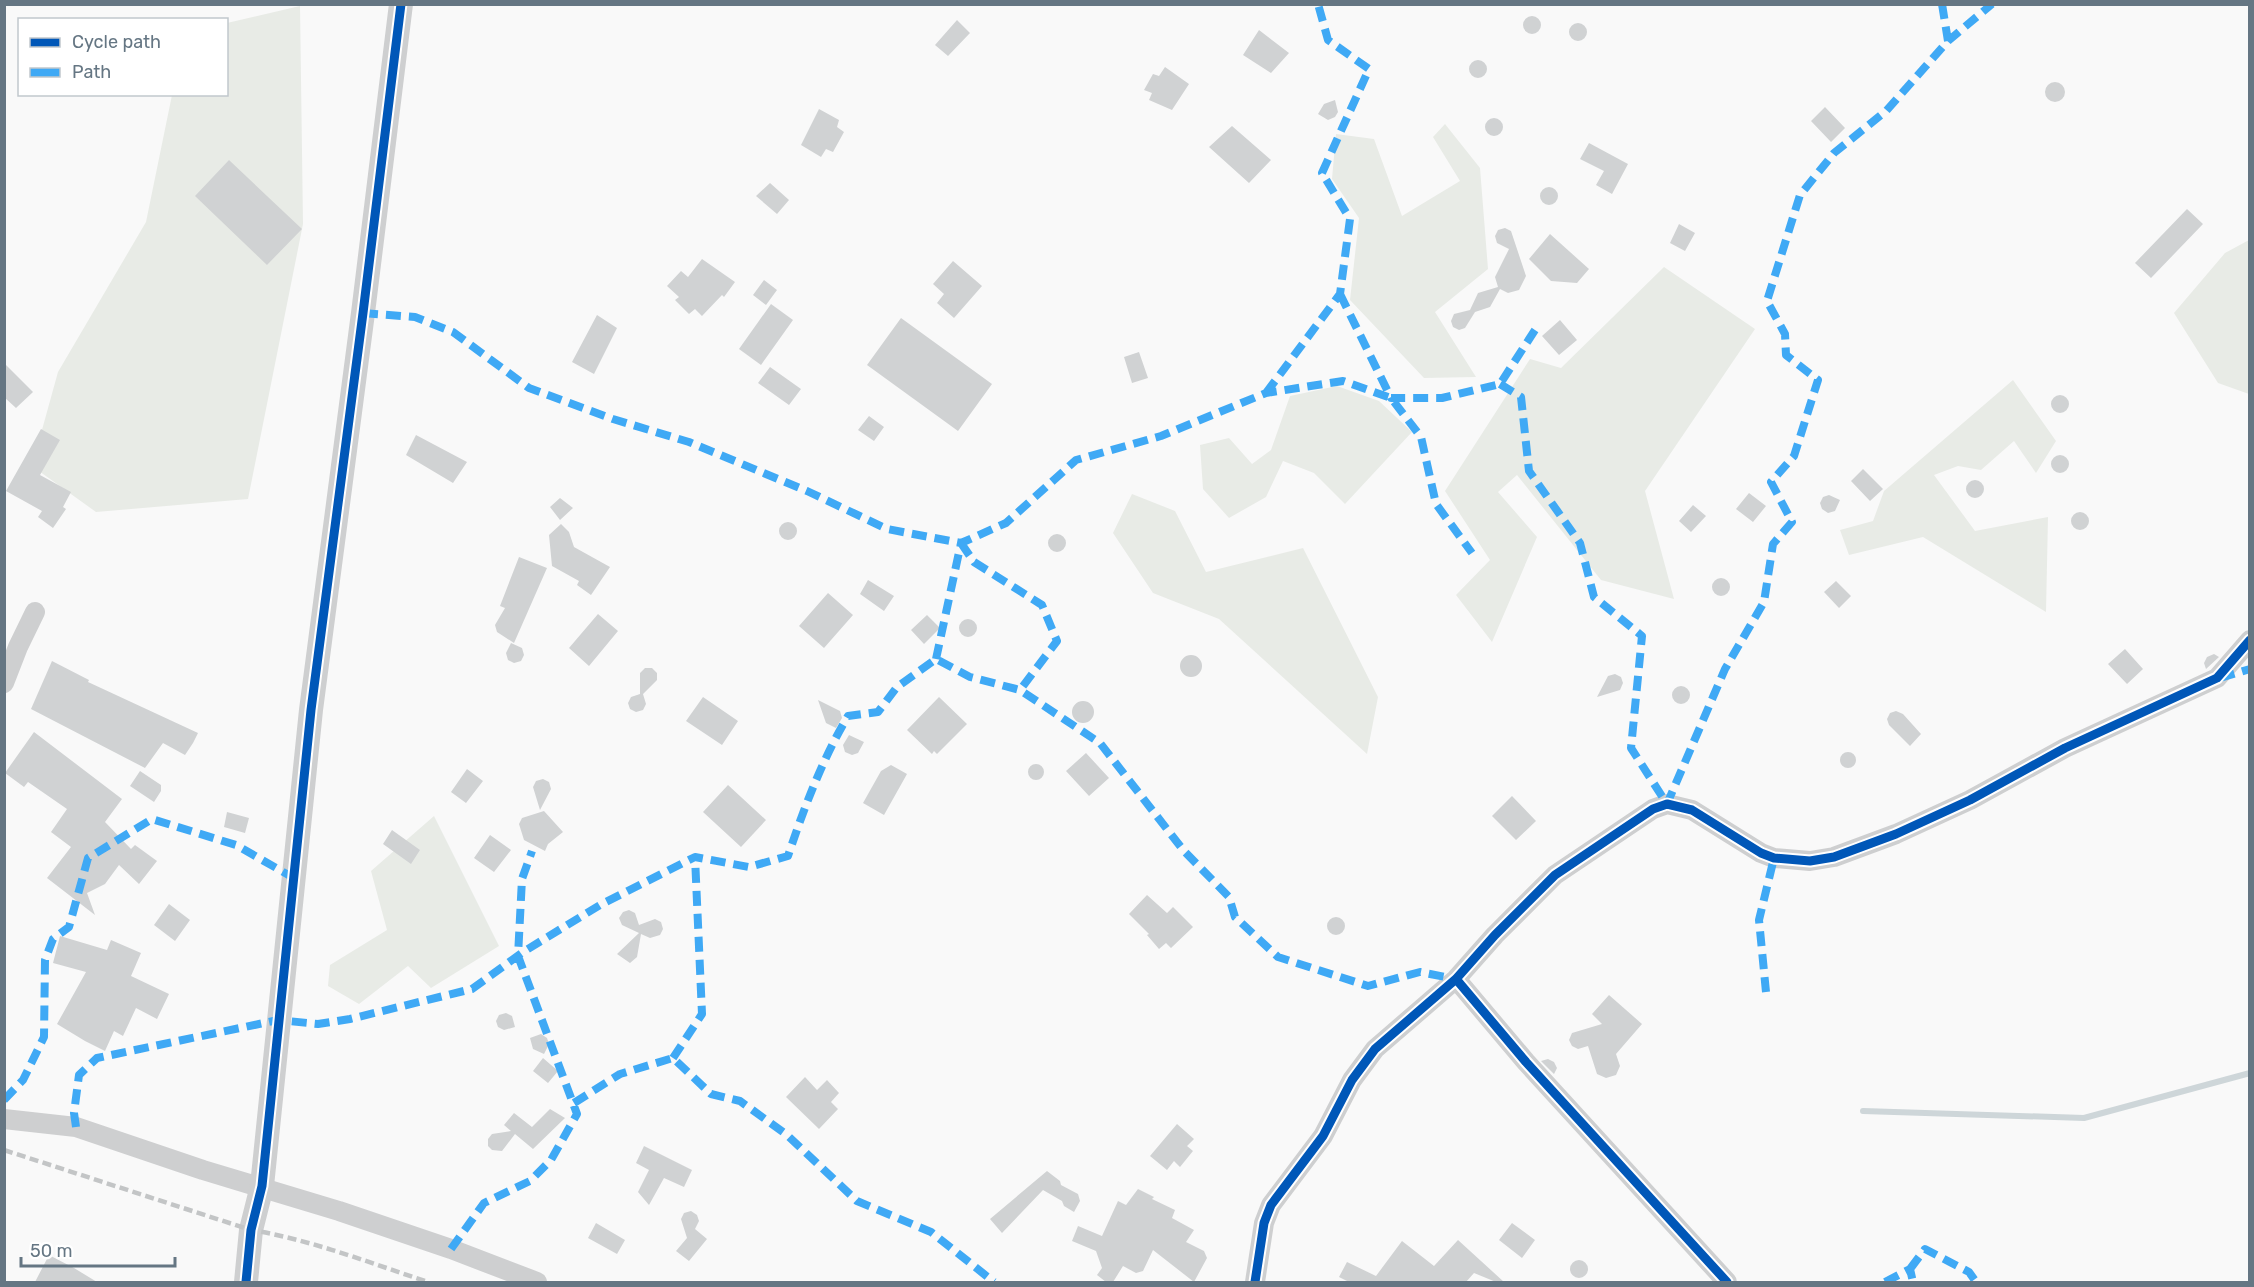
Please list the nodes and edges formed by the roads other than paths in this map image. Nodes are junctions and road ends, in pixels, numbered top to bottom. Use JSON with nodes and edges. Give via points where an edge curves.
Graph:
{"nodes":[{"id":1,"x":400,"y":4,"type":"edge"},
{"id":2,"x":35,"y":612,"type":"dead end"},
{"id":3,"x":2250,"y":640,"type":"edge"},
{"id":4,"x":4,"y":683,"type":"edge"},
{"id":5,"x":1456,"y":979,"type":"junction"},
{"id":6,"x":4,"y":1119,"type":"edge"},
{"id":7,"x":262,"y":1186,"type":"junction"},
{"id":8,"x":246,"y":1282,"type":"edge"},
{"id":9,"x":537,"y":1282,"type":"edge"},
{"id":10,"x":1254,"y":1282,"type":"edge"},
{"id":11,"x":1727,"y":1282,"type":"edge"}],
"edges":[{"from":1,"to":7,"type":"street","via":[[309,722]]},
{"from":2,"to":4,"type":"street"},
{"from":3,"to":5,"type":"street","via":[[2217,678],[2065,748],[1970,800],[1834,857],[1810,861],[1774,858],[1692,810],[1667,804],[1653,809],[1556,875]]},
{"from":5,"to":10,"type":"street","via":[[1390,1035],[1352,1080],[1323,1136],[1271,1205]]},
{"from":5,"to":11,"type":"street","via":[[1526,1062]]},
{"from":6,"to":7,"type":"street","via":[[76,1127]]},
{"from":7,"to":8,"type":"street","via":[[251,1230]]},
{"from":7,"to":9,"type":"street"}]}
